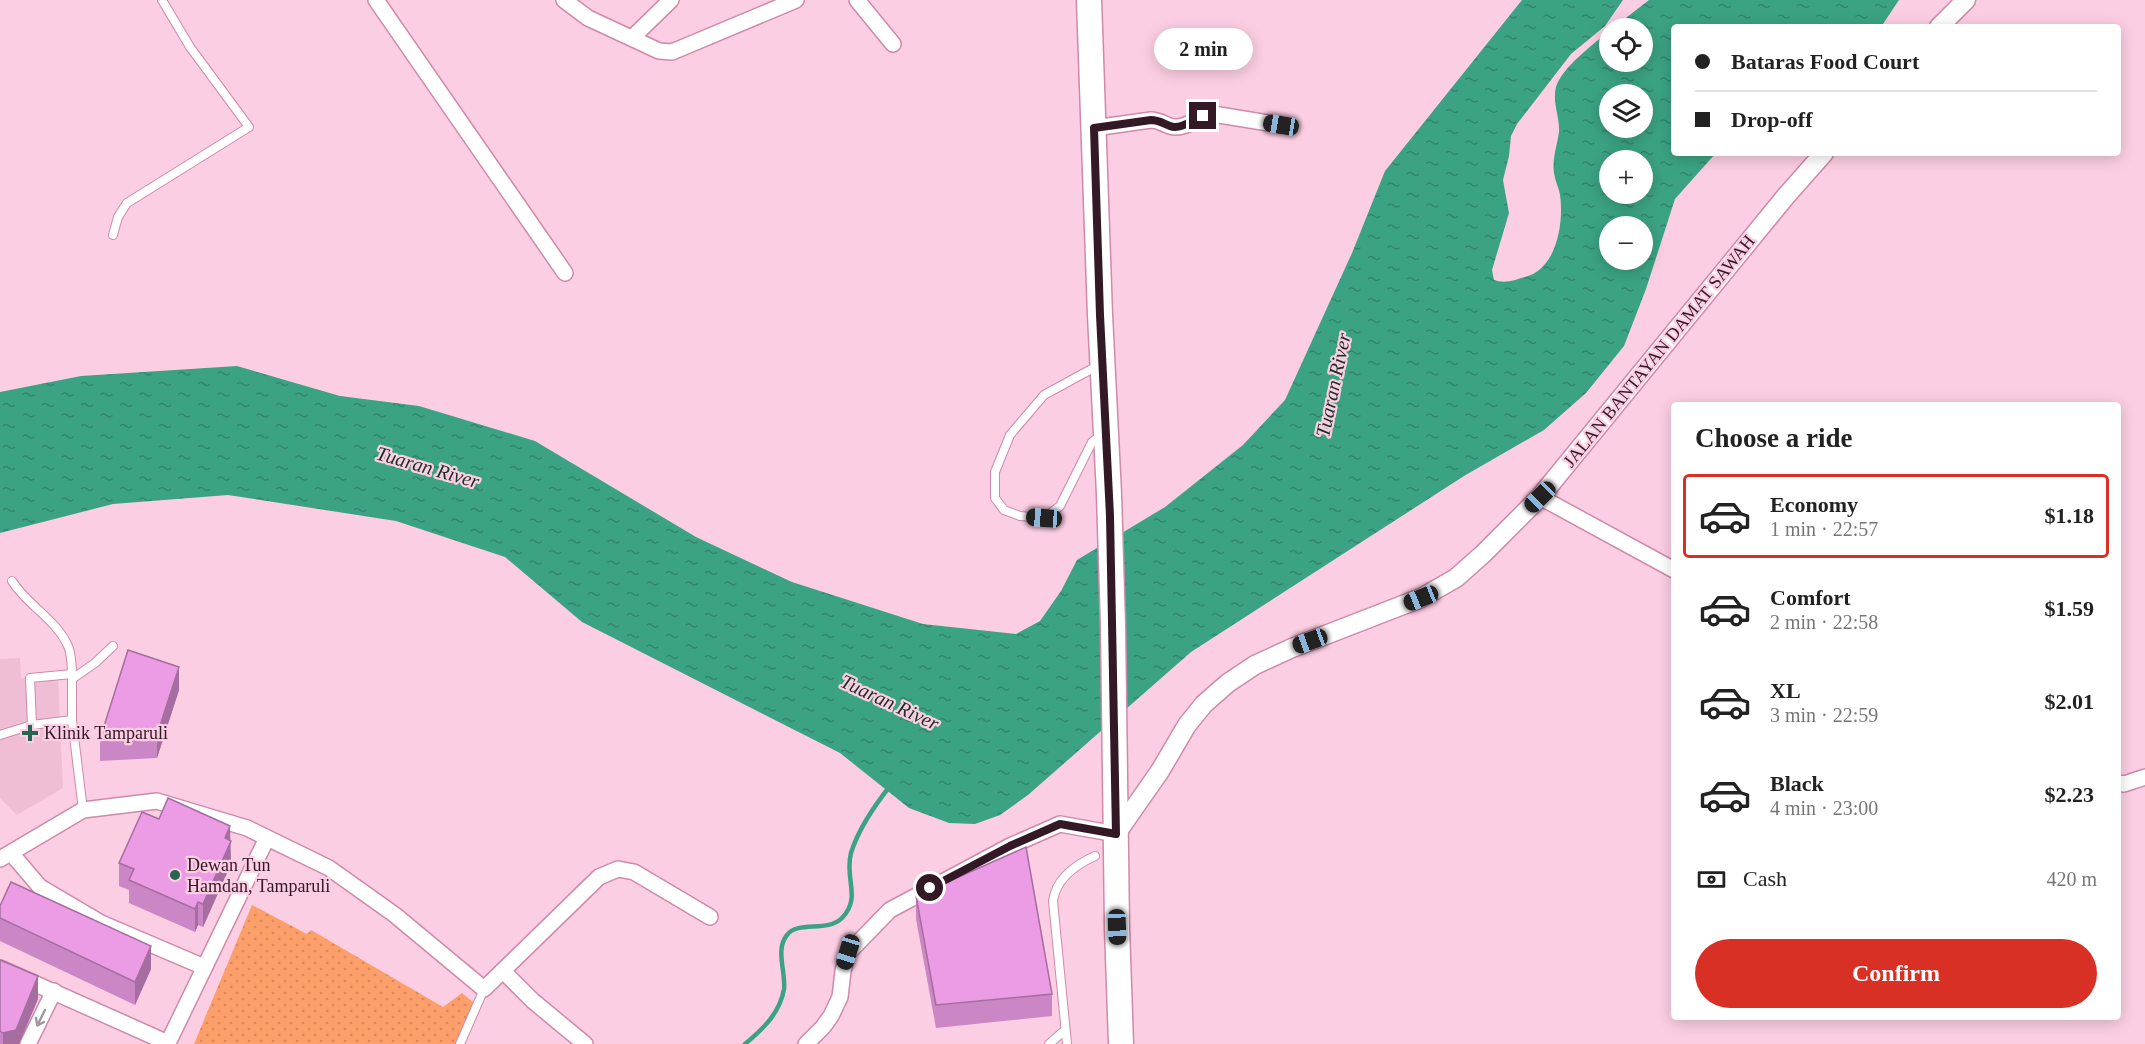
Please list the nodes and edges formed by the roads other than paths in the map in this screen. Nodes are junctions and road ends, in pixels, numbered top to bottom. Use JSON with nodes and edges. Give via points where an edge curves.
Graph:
{"nodes":[{"id":1,"x":162,"y":0,"type":"edge"},
{"id":2,"x":376,"y":0,"type":"edge"},
{"id":3,"x":564,"y":0,"type":"edge"},
{"id":4,"x":671,"y":0,"type":"edge"},
{"id":5,"x":796,"y":0,"type":"edge"},
{"id":6,"x":857,"y":0,"type":"edge"},
{"id":7,"x":1089,"y":0,"type":"edge"},
{"id":8,"x":1966,"y":0,"type":"edge"},
{"id":9,"x":1942,"y":24,"type":"edge"},
{"id":10,"x":632,"y":38,"type":"junction"},
{"id":11,"x":893,"y":44,"type":"dead end"},
{"id":12,"x":1281,"y":125,"type":"dead end"},
{"id":13,"x":1094,"y":128,"type":"junction"},
{"id":14,"x":1821,"y":156,"type":"edge"},
{"id":15,"x":113,"y":235,"type":"dead end"},
{"id":16,"x":565,"y":273,"type":"dead end"},
{"id":17,"x":1103,"y":363,"type":"junction"},
{"id":18,"x":1107,"y":438,"type":"junction"},
{"id":19,"x":1540,"y":497,"type":"junction"},
{"id":20,"x":1671,"y":568,"type":"edge"},
{"id":21,"x":12,"y":580,"type":"dead end"},
{"id":22,"x":113,"y":646,"type":"dead end"},
{"id":23,"x":72,"y":676,"type":"junction"},
{"id":24,"x":72,"y":720,"type":"junction"},
{"id":25,"x":32,"y":725,"type":"junction"},
{"id":26,"x":0,"y":735,"type":"edge"},
{"id":27,"x":2145,"y":777,"type":"edge"},
{"id":28,"x":2121,"y":784,"type":"edge"},
{"id":29,"x":83,"y":810,"type":"junction"},
{"id":30,"x":1116,"y":834,"type":"junction"},
{"id":31,"x":267,"y":838,"type":"junction"},
{"id":32,"x":6,"y":856,"type":"edge"},
{"id":33,"x":1095,"y":856,"type":"dead end"},
{"id":34,"x":710,"y":917,"type":"dead end"},
{"id":35,"x":204,"y":967,"type":"junction"},
{"id":36,"x":0,"y":968,"type":"edge"},
{"id":37,"x":503,"y":971,"type":"junction"},
{"id":38,"x":484,"y":989,"type":"junction"},
{"id":39,"x":54,"y":991,"type":"junction"},
{"id":40,"x":1065,"y":1030,"type":"junction"},
{"id":41,"x":28,"y":1044,"type":"edge"},
{"id":42,"x":168,"y":1044,"type":"edge"},
{"id":43,"x":460,"y":1044,"type":"edge"},
{"id":44,"x":585,"y":1044,"type":"edge"},
{"id":45,"x":806,"y":1044,"type":"edge"},
{"id":46,"x":1049,"y":1044,"type":"edge"},
{"id":47,"x":1067,"y":1044,"type":"edge"},
{"id":48,"x":1121,"y":1044,"type":"edge"}],
"edges":[{"from":1,"to":15,"type":"lane","via":[[190,47],[249,127],[127,203],[117,217]]},
{"from":2,"to":16,"type":"street"},
{"from":3,"to":10,"type":"street","via":[[588,18]]},
{"from":4,"to":10,"type":"street"},
{"from":5,"to":10,"type":"street","via":[[672,52],[658,51]]},
{"from":6,"to":11,"type":"street"},
{"from":7,"to":13,"type":"highway"},
{"from":8,"to":9,"type":"street"},
{"from":12,"to":13,"type":"street","via":[[1213,114],[1181,127],[1151,120]]},
{"from":13,"to":17,"type":"highway"},
{"from":14,"to":19,"type":"street","name":"JALAN BANTAYAN DAMAT SAWAH"},
{"from":17,"to":18,"type":"highway"},
{"from":17,"to":18,"type":"lane","via":[[1044,395],[1010,435],[994,472],[995,498],[1004,510],[1044,518],[1059,506],[1092,442]]},
{"from":18,"to":30,"type":"highway"},
{"from":19,"to":20,"type":"street"},
{"from":19,"to":30,"type":"street","name":"JALAN BANTAYAN DAMAT SAWAH","via":[[1456,578],[1421,598],[1255,665],[1228,683],[1187,725]]},
{"from":21,"to":23,"type":"lane","via":[[69,647]]},
{"from":22,"to":23,"type":"lane","via":[[95,663]]},
{"from":23,"to":24,"type":"lane"},
{"from":23,"to":25,"type":"lane","via":[[30,678]]},
{"from":24,"to":25,"type":"lane"},
{"from":24,"to":29,"type":"lane"},
{"from":25,"to":26,"type":"lane"},
{"from":27,"to":28,"type":"street"},
{"from":29,"to":31,"type":"street","via":[[157,801],[247,828]]},
{"from":29,"to":32,"type":"street"},
{"from":30,"to":45,"type":"street","via":[[1060,824],[890,910],[848,952],[840,997],[831,1016]]},
{"from":30,"to":48,"type":"highway"},
{"from":31,"to":35,"type":"street"},
{"from":31,"to":38,"type":"street","via":[[329,868],[395,915]]},
{"from":32,"to":35,"type":"street","via":[[40,887],[101,923]]},
{"from":33,"to":40,"type":"lane","via":[[1063,878],[1054,891]]},
{"from":34,"to":37,"type":"street","via":[[634,872],[618,869],[599,877]]},
{"from":35,"to":42,"type":"street"},
{"from":36,"to":39,"type":"street"},
{"from":37,"to":38,"type":"street"},
{"from":37,"to":44,"type":"street"},
{"from":38,"to":43,"type":"lane"},
{"from":39,"to":41,"type":"street","one_way":true},
{"from":39,"to":42,"type":"street"},
{"from":40,"to":46,"type":"lane"},
{"from":40,"to":47,"type":"lane"}]}
